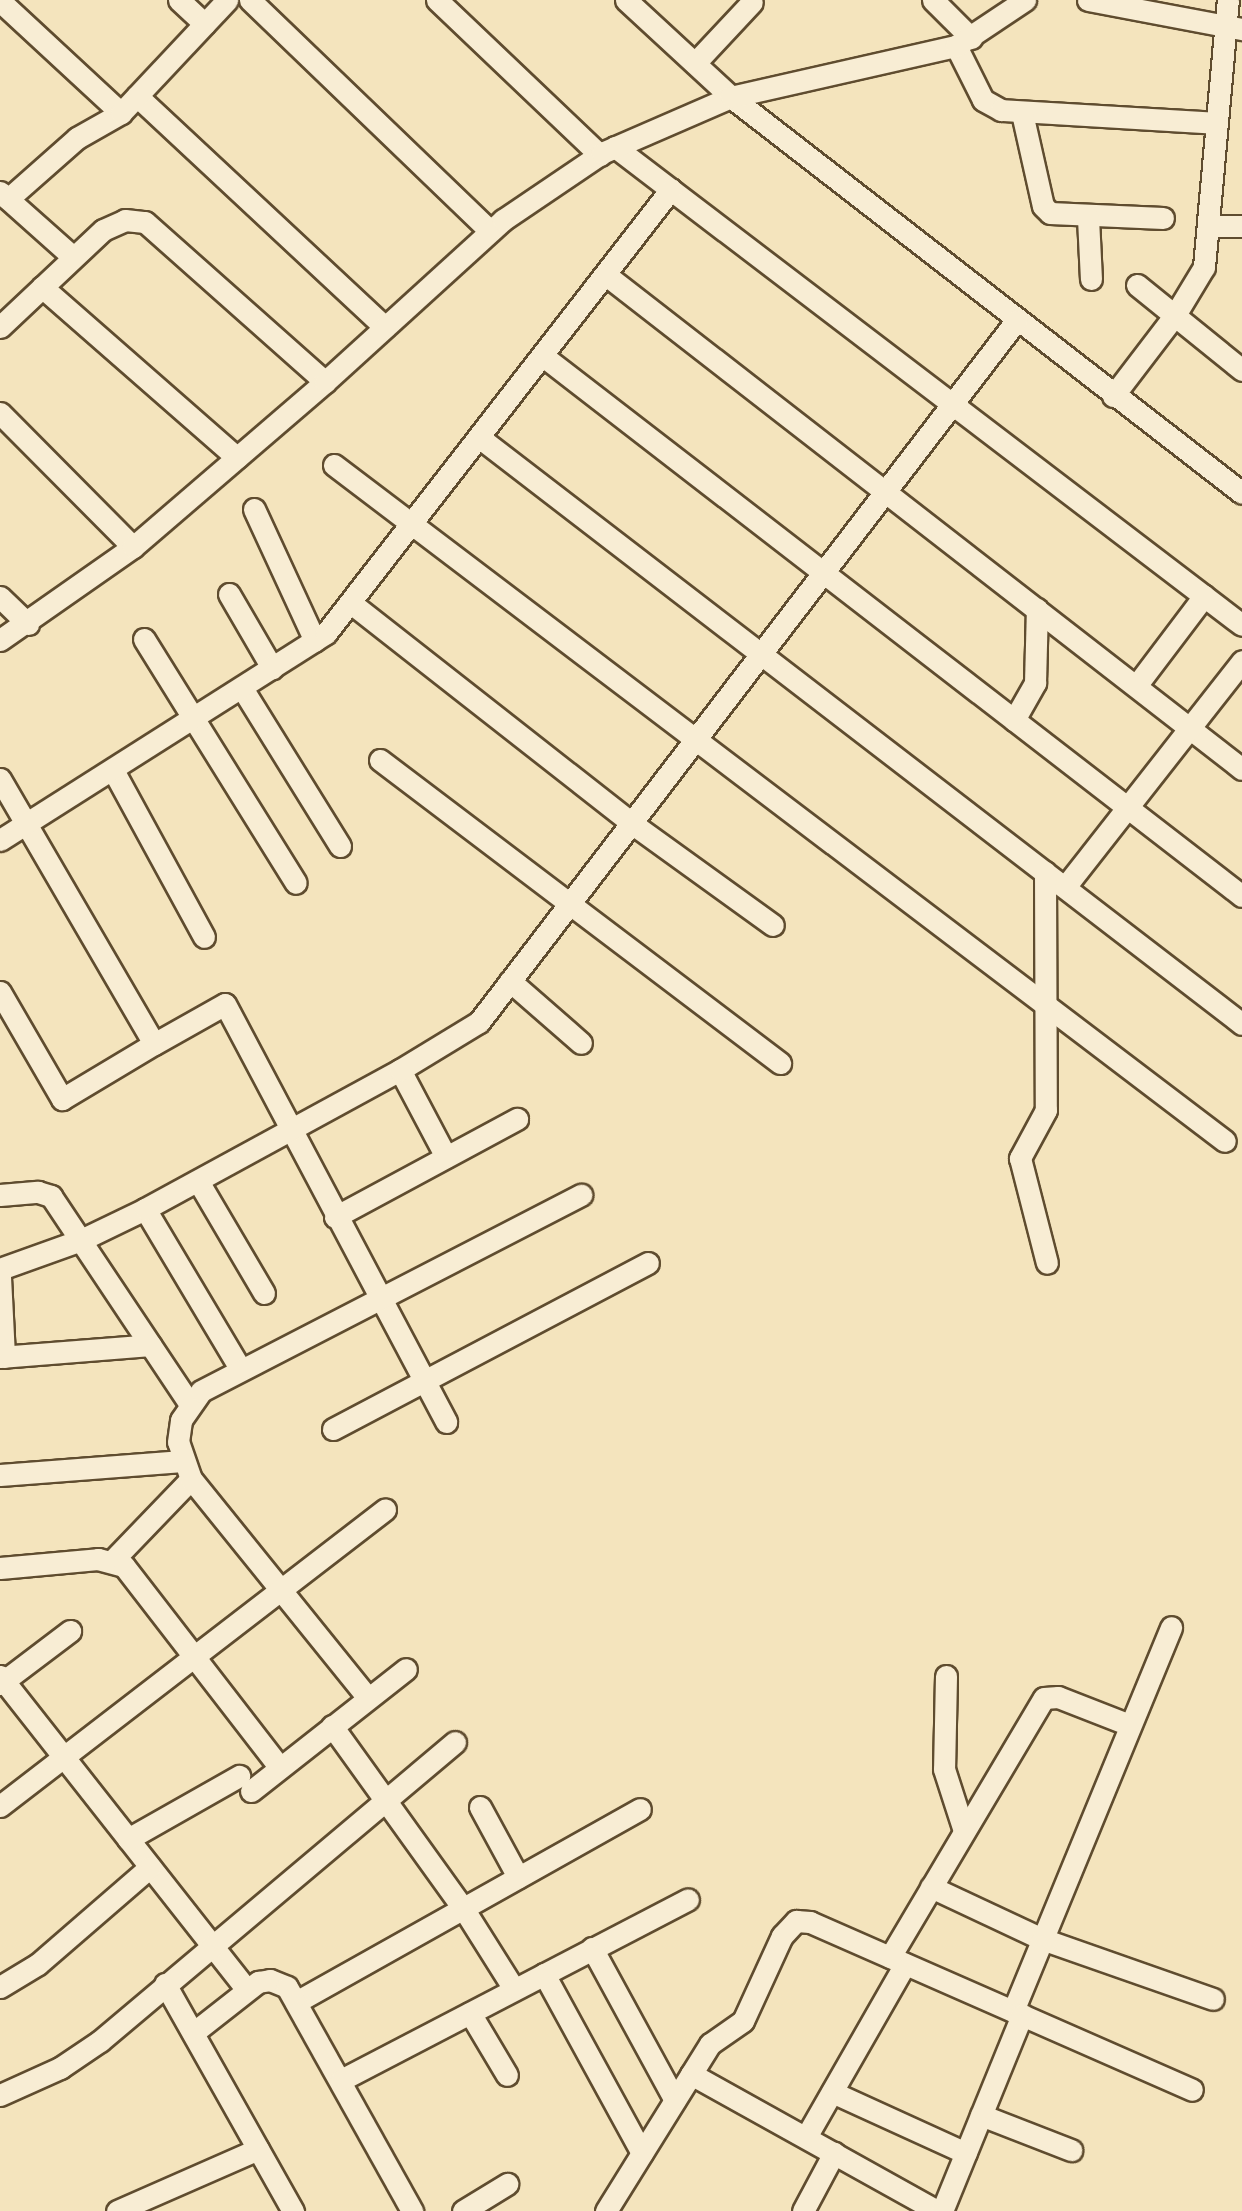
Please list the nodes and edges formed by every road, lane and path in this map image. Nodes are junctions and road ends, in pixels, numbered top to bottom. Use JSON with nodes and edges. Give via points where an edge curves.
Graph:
{"nodes":[{"id":1,"x":179,"y":0,"type":"edge"},
{"id":2,"x":228,"y":0,"type":"edge"},
{"id":3,"x":250,"y":0,"type":"edge"},
{"id":4,"x":438,"y":0,"type":"edge"},
{"id":5,"x":626,"y":0,"type":"edge"},
{"id":6,"x":933,"y":0,"type":"edge"},
{"id":7,"x":1025,"y":0,"type":"edge"},
{"id":8,"x":1088,"y":0,"type":"edge"},
{"id":9,"x":1228,"y":0,"type":"edge"},
{"id":10,"x":0,"y":1,"type":"edge"},
{"id":11,"x":752,"y":2,"type":"edge"},
{"id":12,"x":205,"y":24,"type":"junction"},
{"id":13,"x":1234,"y":28,"type":"edge"},
{"id":14,"x":964,"y":42,"type":"junction"},
{"id":15,"x":695,"y":63,"type":"junction"},
{"id":16,"x":137,"y":96,"type":"junction"},
{"id":17,"x":731,"y":97,"type":"junction"},
{"id":18,"x":121,"y":113,"type":"junction"},
{"id":19,"x":1022,"y":113,"type":"junction"},
{"id":20,"x":1217,"y":123,"type":"junction"},
{"id":21,"x":608,"y":151,"type":"junction"},
{"id":22,"x":671,"y":190,"type":"junction"},
{"id":23,"x":4,"y":195,"type":"edge"},
{"id":24,"x":1088,"y":218,"type":"junction"},
{"id":25,"x":1163,"y":218,"type":"dead end"},
{"id":26,"x":1209,"y":226,"type":"junction"},
{"id":27,"x":1242,"y":226,"type":"edge"},
{"id":28,"x":491,"y":231,"type":"junction"},
{"id":29,"x":73,"y":257,"type":"junction"},
{"id":30,"x":606,"y":275,"type":"junction"},
{"id":31,"x":1091,"y":279,"type":"dead end"},
{"id":32,"x":1137,"y":285,"type":"dead end"},
{"id":33,"x":42,"y":287,"type":"junction"},
{"id":34,"x":1174,"y":315,"type":"junction"},
{"id":35,"x":1016,"y":321,"type":"junction"},
{"id":36,"x":0,"y":327,"type":"edge"},
{"id":37,"x":385,"y":327,"type":"junction"},
{"id":38,"x":543,"y":356,"type":"junction"},
{"id":39,"x":1242,"y":370,"type":"edge"},
{"id":40,"x":325,"y":382,"type":"junction"},
{"id":41,"x":1113,"y":396,"type":"junction"},
{"id":42,"x":954,"y":405,"type":"junction"},
{"id":43,"x":0,"y":413,"type":"edge"},
{"id":44,"x":480,"y":438,"type":"junction"},
{"id":45,"x":237,"y":458,"type":"junction"},
{"id":46,"x":334,"y":465,"type":"dead end"},
{"id":47,"x":884,"y":490,"type":"junction"},
{"id":48,"x":1242,"y":493,"type":"edge"},
{"id":49,"x":254,"y":509,"type":"dead end"},
{"id":50,"x":413,"y":525,"type":"junction"},
{"id":51,"x":133,"y":547,"type":"junction"},
{"id":52,"x":820,"y":573,"type":"junction"},
{"id":53,"x":229,"y":594,"type":"dead end"},
{"id":54,"x":1204,"y":596,"type":"junction"},
{"id":55,"x":0,"y":597,"type":"edge"},
{"id":56,"x":351,"y":603,"type":"junction"},
{"id":57,"x":1037,"y":609,"type":"junction"},
{"id":58,"x":28,"y":624,"type":"junction"},
{"id":59,"x":1242,"y":625,"type":"edge"},
{"id":60,"x":144,"y":639,"type":"dead end"},
{"id":61,"x":0,"y":640,"type":"edge"},
{"id":62,"x":315,"y":641,"type":"junction"},
{"id":63,"x":759,"y":652,"type":"junction"},
{"id":64,"x":1242,"y":661,"type":"edge"},
{"id":65,"x":272,"y":668,"type":"junction"},
{"id":66,"x":1136,"y":686,"type":"junction"},
{"id":67,"x":242,"y":688,"type":"junction"},
{"id":68,"x":195,"y":718,"type":"junction"},
{"id":69,"x":1014,"y":720,"type":"junction"},
{"id":70,"x":1189,"y":728,"type":"junction"},
{"id":71,"x":692,"y":740,"type":"junction"},
{"id":72,"x":380,"y":760,"type":"dead end"},
{"id":73,"x":1242,"y":769,"type":"edge"},
{"id":74,"x":113,"y":770,"type":"junction"},
{"id":75,"x":0,"y":779,"type":"edge"},
{"id":76,"x":1128,"y":807,"type":"junction"},
{"id":77,"x":27,"y":822,"type":"junction"},
{"id":78,"x":630,"y":822,"type":"junction"},
{"id":79,"x":0,"y":839,"type":"edge"},
{"id":80,"x":340,"y":846,"type":"dead end"},
{"id":81,"x":1045,"y":872,"type":"junction"},
{"id":82,"x":296,"y":883,"type":"dead end"},
{"id":83,"x":1065,"y":887,"type":"junction"},
{"id":84,"x":1242,"y":896,"type":"edge"},
{"id":85,"x":569,"y":903,"type":"junction"},
{"id":86,"x":773,"y":925,"type":"dead end"},
{"id":87,"x":204,"y":937,"type":"dead end"},
{"id":88,"x":510,"y":981,"type":"junction"},
{"id":89,"x":0,"y":992,"type":"edge"},
{"id":90,"x":1046,"y":1008,"type":"junction"},
{"id":91,"x":1242,"y":1024,"type":"edge"},
{"id":92,"x":581,"y":1043,"type":"dead end"},
{"id":93,"x":154,"y":1044,"type":"junction"},
{"id":94,"x":780,"y":1063,"type":"dead end"},
{"id":95,"x":400,"y":1070,"type":"junction"},
{"id":96,"x":517,"y":1119,"type":"dead end"},
{"id":97,"x":293,"y":1126,"type":"junction"},
{"id":98,"x":1225,"y":1141,"type":"dead end"},
{"id":99,"x":446,"y":1157,"type":"junction"},
{"id":100,"x":198,"y":1181,"type":"junction"},
{"id":101,"x":0,"y":1195,"type":"edge"},
{"id":102,"x":581,"y":1195,"type":"dead end"},
{"id":103,"x":145,"y":1209,"type":"junction"},
{"id":104,"x":335,"y":1217,"type":"junction"},
{"id":105,"x":81,"y":1240,"type":"junction"},
{"id":106,"x":648,"y":1263,"type":"dead end"},
{"id":107,"x":1047,"y":1263,"type":"dead end"},
{"id":108,"x":0,"y":1269,"type":"edge"},
{"id":109,"x":0,"y":1277,"type":"edge"},
{"id":110,"x":264,"y":1293,"type":"dead end"},
{"id":111,"x":380,"y":1298,"type":"junction"},
{"id":112,"x":151,"y":1345,"type":"junction"},
{"id":113,"x":2,"y":1357,"type":"edge"},
{"id":114,"x":241,"y":1370,"type":"junction"},
{"id":115,"x":424,"y":1381,"type":"junction"},
{"id":116,"x":189,"y":1403,"type":"junction"},
{"id":117,"x":446,"y":1422,"type":"dead end"},
{"id":118,"x":333,"y":1429,"type":"dead end"},
{"id":119,"x":187,"y":1470,"type":"junction"},
{"id":120,"x":0,"y":1475,"type":"edge"},
{"id":121,"x":385,"y":1510,"type":"dead end"},
{"id":122,"x":113,"y":1560,"type":"junction"},
{"id":123,"x":0,"y":1568,"type":"edge"},
{"id":124,"x":280,"y":1590,"type":"junction"},
{"id":125,"x":1171,"y":1626,"type":"dead end"},
{"id":126,"x":70,"y":1631,"type":"dead end"},
{"id":127,"x":193,"y":1656,"type":"junction"},
{"id":128,"x":405,"y":1669,"type":"dead end"},
{"id":129,"x":946,"y":1676,"type":"dead end"},
{"id":130,"x":1,"y":1681,"type":"edge"},
{"id":131,"x":368,"y":1698,"type":"junction"},
{"id":132,"x":1130,"y":1725,"type":"junction"},
{"id":133,"x":332,"y":1727,"type":"junction"},
{"id":134,"x":455,"y":1742,"type":"dead end"},
{"id":135,"x":65,"y":1759,"type":"junction"},
{"id":136,"x":280,"y":1768,"type":"junction"},
{"id":137,"x":388,"y":1803,"type":"junction"},
{"id":138,"x":0,"y":1806,"type":"edge"},
{"id":139,"x":480,"y":1807,"type":"dead end"},
{"id":140,"x":640,"y":1810,"type":"dead end"},
{"id":141,"x":964,"y":1831,"type":"junction"},
{"id":142,"x":128,"y":1839,"type":"junction"},
{"id":143,"x":150,"y":1867,"type":"junction"},
{"id":144,"x":518,"y":1877,"type":"junction"},
{"id":145,"x":931,"y":1887,"type":"junction"},
{"id":146,"x":688,"y":1899,"type":"dead end"},
{"id":147,"x":463,"y":1908,"type":"junction"},
{"id":148,"x":1042,"y":1939,"type":"junction"},
{"id":149,"x":212,"y":1946,"type":"junction"},
{"id":150,"x":592,"y":1948,"type":"junction"},
{"id":151,"x":897,"y":1960,"type":"junction"},
{"id":152,"x":544,"y":1974,"type":"junction"},
{"id":153,"x":165,"y":1984,"type":"junction"},
{"id":154,"x":0,"y":1987,"type":"edge"},
{"id":155,"x":246,"y":1989,"type":"junction"},
{"id":156,"x":514,"y":1990,"type":"junction"},
{"id":157,"x":1213,"y":1999,"type":"dead end"},
{"id":158,"x":299,"y":2001,"type":"junction"},
{"id":159,"x":470,"y":2012,"type":"junction"},
{"id":160,"x":1017,"y":2013,"type":"junction"},
{"id":161,"x":193,"y":2034,"type":"junction"},
{"id":162,"x":691,"y":2074,"type":"junction"},
{"id":163,"x":508,"y":2075,"type":"dead end"},
{"id":164,"x":341,"y":2080,"type":"junction"},
{"id":165,"x":1192,"y":2090,"type":"dead end"},
{"id":166,"x":832,"y":2092,"type":"junction"},
{"id":167,"x":0,"y":2095,"type":"edge"},
{"id":168,"x":675,"y":2100,"type":"junction"},
{"id":169,"x":981,"y":2115,"type":"junction"},
{"id":170,"x":806,"y":2137,"type":"junction"},
{"id":171,"x":258,"y":2149,"type":"junction"},
{"id":172,"x":1071,"y":2150,"type":"dead end"},
{"id":173,"x":642,"y":2152,"type":"junction"},
{"id":174,"x":966,"y":2152,"type":"junction"},
{"id":175,"x":834,"y":2153,"type":"junction"},
{"id":176,"x":507,"y":2184,"type":"dead end"},
{"id":177,"x":117,"y":2211,"type":"edge"},
{"id":178,"x":293,"y":2211,"type":"edge"},
{"id":179,"x":412,"y":2211,"type":"edge"},
{"id":180,"x":463,"y":2211,"type":"edge"},
{"id":181,"x":606,"y":2211,"type":"edge"},
{"id":182,"x":803,"y":2211,"type":"edge"},
{"id":183,"x":939,"y":2211,"type":"edge"}],
"edges":[{"from":1,"to":12,"type":"street"},
{"from":2,"to":12,"type":"street"},
{"from":3,"to":28,"type":"street"},
{"from":4,"to":21,"type":"street"},
{"from":5,"to":15,"type":"street"},
{"from":6,"to":14,"type":"street"},
{"from":7,"to":14,"type":"street"},
{"from":8,"to":13,"type":"street"},
{"from":9,"to":13,"type":"street"},
{"from":10,"to":18,"type":"street"},
{"from":11,"to":15,"type":"street"},
{"from":12,"to":16,"type":"street"},
{"from":13,"to":20,"type":"street"},
{"from":14,"to":17,"type":"street"},
{"from":14,"to":19,"type":"street","via":[[983,100],[1001,110]]},
{"from":15,"to":17,"type":"street"},
{"from":16,"to":18,"type":"street"},
{"from":16,"to":37,"type":"street"},
{"from":17,"to":21,"type":"street"},
{"from":17,"to":35,"type":"street"},
{"from":18,"to":23,"type":"street","via":[[77,138]]},
{"from":19,"to":20,"type":"street"},
{"from":19,"to":24,"type":"street","via":[[1043,206],[1063,217]]},
{"from":20,"to":26,"type":"street"},
{"from":21,"to":22,"type":"street"},
{"from":21,"to":28,"type":"street"},
{"from":22,"to":30,"type":"street"},
{"from":22,"to":42,"type":"street"},
{"from":23,"to":29,"type":"street"},
{"from":24,"to":25,"type":"street"},
{"from":24,"to":31,"type":"street"},
{"from":26,"to":27,"type":"street"},
{"from":26,"to":34,"type":"street","via":[[1204,267]]},
{"from":28,"to":37,"type":"street"},
{"from":29,"to":33,"type":"street"},
{"from":29,"to":40,"type":"street","via":[[103,230],[125,220],[145,222]]},
{"from":30,"to":38,"type":"street"},
{"from":30,"to":47,"type":"street"},
{"from":32,"to":34,"type":"street"},
{"from":33,"to":36,"type":"street"},
{"from":33,"to":45,"type":"street"},
{"from":34,"to":39,"type":"street"},
{"from":34,"to":41,"type":"street"},
{"from":35,"to":41,"type":"street"},
{"from":35,"to":42,"type":"street"},
{"from":37,"to":40,"type":"street"},
{"from":38,"to":44,"type":"street"},
{"from":38,"to":52,"type":"street"},
{"from":40,"to":45,"type":"street"},
{"from":41,"to":48,"type":"street"},
{"from":42,"to":47,"type":"street"},
{"from":42,"to":54,"type":"street"},
{"from":43,"to":51,"type":"street"},
{"from":44,"to":50,"type":"street"},
{"from":44,"to":63,"type":"street"},
{"from":45,"to":51,"type":"street"},
{"from":46,"to":50,"type":"street"},
{"from":47,"to":52,"type":"street"},
{"from":47,"to":57,"type":"street"},
{"from":49,"to":62,"type":"street"},
{"from":50,"to":56,"type":"street"},
{"from":50,"to":71,"type":"street"},
{"from":51,"to":58,"type":"street"},
{"from":52,"to":63,"type":"street"},
{"from":52,"to":69,"type":"street"},
{"from":53,"to":65,"type":"street"},
{"from":54,"to":59,"type":"street"},
{"from":54,"to":66,"type":"street"},
{"from":55,"to":58,"type":"street"},
{"from":56,"to":62,"type":"street"},
{"from":56,"to":78,"type":"street"},
{"from":57,"to":66,"type":"street"},
{"from":57,"to":69,"type":"street","via":[[1035,683]]},
{"from":58,"to":61,"type":"street"},
{"from":60,"to":68,"type":"street"},
{"from":62,"to":65,"type":"street"},
{"from":63,"to":71,"type":"street"},
{"from":63,"to":81,"type":"street"},
{"from":64,"to":70,"type":"street"},
{"from":65,"to":67,"type":"street"},
{"from":66,"to":70,"type":"street"},
{"from":67,"to":68,"type":"street"},
{"from":67,"to":80,"type":"street"},
{"from":68,"to":74,"type":"street"},
{"from":68,"to":82,"type":"street"},
{"from":69,"to":76,"type":"street"},
{"from":70,"to":73,"type":"street"},
{"from":70,"to":76,"type":"street"},
{"from":71,"to":78,"type":"street"},
{"from":71,"to":90,"type":"street","via":[[873,872]]},
{"from":72,"to":85,"type":"street"},
{"from":74,"to":77,"type":"street"},
{"from":74,"to":87,"type":"street"},
{"from":75,"to":77,"type":"street"},
{"from":76,"to":83,"type":"street"},
{"from":76,"to":84,"type":"street"},
{"from":77,"to":79,"type":"street"},
{"from":77,"to":93,"type":"street"},
{"from":78,"to":85,"type":"street"},
{"from":78,"to":86,"type":"street"},
{"from":81,"to":83,"type":"street"},
{"from":81,"to":90,"type":"street"},
{"from":83,"to":91,"type":"street"},
{"from":85,"to":88,"type":"street"},
{"from":85,"to":94,"type":"street"},
{"from":88,"to":92,"type":"street"},
{"from":88,"to":95,"type":"street","via":[[479,1022]]},
{"from":89,"to":93,"type":"street","via":[[62,1099]]},
{"from":90,"to":98,"type":"street"},
{"from":90,"to":107,"type":"street","via":[[1046,1110],[1020,1158]]},
{"from":93,"to":97,"type":"street","via":[[225,1004]]},
{"from":95,"to":97,"type":"street"},
{"from":95,"to":99,"type":"street"},
{"from":96,"to":99,"type":"street"},
{"from":97,"to":100,"type":"street"},
{"from":97,"to":104,"type":"street"},
{"from":99,"to":104,"type":"street"},
{"from":100,"to":103,"type":"street"},
{"from":100,"to":110,"type":"street"},
{"from":101,"to":105,"type":"street","via":[[45,1192]]},
{"from":102,"to":111,"type":"street"},
{"from":103,"to":105,"type":"street"},
{"from":103,"to":114,"type":"street"},
{"from":104,"to":111,"type":"street"},
{"from":105,"to":108,"type":"street"},
{"from":105,"to":112,"type":"street"},
{"from":106,"to":115,"type":"street"},
{"from":109,"to":113,"type":"street"},
{"from":111,"to":114,"type":"street"},
{"from":111,"to":115,"type":"street"},
{"from":112,"to":113,"type":"street"},
{"from":112,"to":116,"type":"street"},
{"from":114,"to":116,"type":"street","via":[[201,1391]]},
{"from":115,"to":117,"type":"street"},
{"from":115,"to":118,"type":"street"},
{"from":116,"to":119,"type":"street","via":[[178,1442]]},
{"from":119,"to":120,"type":"street"},
{"from":119,"to":122,"type":"street"},
{"from":119,"to":124,"type":"street"},
{"from":121,"to":124,"type":"street"},
{"from":122,"to":123,"type":"street"},
{"from":122,"to":127,"type":"street","via":[[124,1566]]},
{"from":124,"to":127,"type":"street"},
{"from":124,"to":131,"type":"street"},
{"from":125,"to":132,"type":"street"},
{"from":126,"to":130,"type":"street"},
{"from":127,"to":135,"type":"street"},
{"from":127,"to":136,"type":"street"},
{"from":128,"to":131,"type":"street"},
{"from":129,"to":141,"type":"street","via":[[944,1769]]},
{"from":130,"to":135,"type":"street"},
{"from":131,"to":133,"type":"street"},
{"from":132,"to":141,"type":"street","via":[[1058,1698],[1044,1699]]},
{"from":132,"to":148,"type":"street"},
{"from":133,"to":136,"type":"street"},
{"from":133,"to":137,"type":"street"},
{"from":134,"to":137,"type":"street"},
{"from":135,"to":138,"type":"street"},
{"from":135,"to":142,"type":"street"},
{"from":136,"to":142,"type":"street"},
{"from":137,"to":147,"type":"street"},
{"from":137,"to":149,"type":"street"},
{"from":139,"to":144,"type":"street"},
{"from":140,"to":144,"type":"street"},
{"from":141,"to":145,"type":"street"},
{"from":142,"to":143,"type":"street"},
{"from":143,"to":149,"type":"street"},
{"from":143,"to":154,"type":"street","via":[[38,1964]]},
{"from":144,"to":147,"type":"street"},
{"from":145,"to":148,"type":"street"},
{"from":145,"to":151,"type":"street"},
{"from":146,"to":150,"type":"street"},
{"from":147,"to":156,"type":"street"},
{"from":147,"to":158,"type":"street"},
{"from":148,"to":157,"type":"street"},
{"from":148,"to":160,"type":"street"},
{"from":149,"to":153,"type":"street"},
{"from":149,"to":155,"type":"street"},
{"from":150,"to":152,"type":"street"},
{"from":150,"to":168,"type":"street"},
{"from":151,"to":160,"type":"street"},
{"from":151,"to":162,"type":"street","via":[[810,1922],[796,1921],[782,1936],[743,2021],[710,2044]]},
{"from":151,"to":166,"type":"street"},
{"from":152,"to":156,"type":"street"},
{"from":152,"to":173,"type":"street"},
{"from":153,"to":161,"type":"street"},
{"from":153,"to":167,"type":"street","via":[[86,2052]]},
{"from":155,"to":158,"type":"street","via":[[258,1982],[280,1982]]},
{"from":155,"to":161,"type":"street"},
{"from":156,"to":159,"type":"street"},
{"from":158,"to":164,"type":"street"},
{"from":159,"to":163,"type":"street"},
{"from":159,"to":164,"type":"street"},
{"from":160,"to":165,"type":"street"},
{"from":160,"to":169,"type":"street"},
{"from":161,"to":171,"type":"street"},
{"from":162,"to":168,"type":"street"},
{"from":162,"to":170,"type":"street"},
{"from":164,"to":179,"type":"street"},
{"from":166,"to":170,"type":"street"},
{"from":166,"to":174,"type":"street"},
{"from":168,"to":173,"type":"street"},
{"from":169,"to":172,"type":"street"},
{"from":169,"to":174,"type":"street"},
{"from":170,"to":175,"type":"street"},
{"from":171,"to":177,"type":"street"},
{"from":171,"to":178,"type":"street"},
{"from":173,"to":181,"type":"street"},
{"from":174,"to":183,"type":"street"},
{"from":175,"to":182,"type":"street"},
{"from":175,"to":183,"type":"street"},
{"from":176,"to":180,"type":"street"}]}
